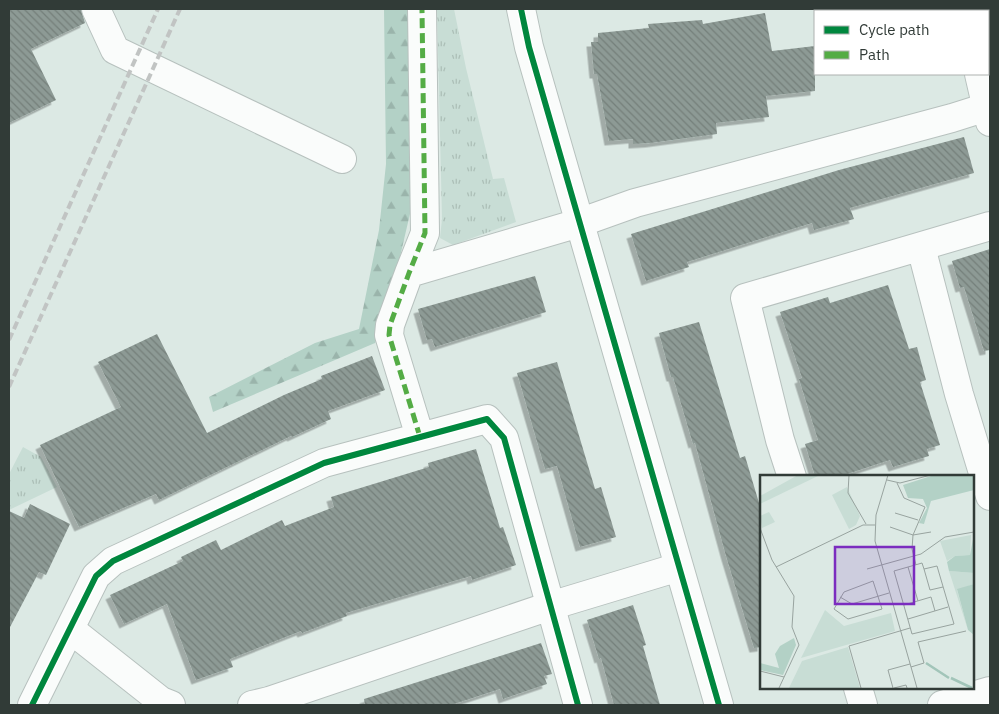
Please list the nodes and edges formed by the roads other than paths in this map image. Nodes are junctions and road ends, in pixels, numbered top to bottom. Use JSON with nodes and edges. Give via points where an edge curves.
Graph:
{"nodes":[{"id":1,"x":96,"y":9,"type":"edge"},
{"id":2,"x":422,"y":9,"type":"edge"},
{"id":3,"x":521,"y":9,"type":"edge"},
{"id":4,"x":979,"y":75,"type":"edge"},
{"id":5,"x":989,"y":112,"type":"edge"},
{"id":6,"x":342,"y":159,"type":"dead end"},
{"id":7,"x":580,"y":223,"type":"junction"},
{"id":8,"x":990,"y":226,"type":"edge"},
{"id":9,"x":921,"y":247,"type":"junction"},
{"id":10,"x":409,"y":273,"type":"junction"},
{"id":11,"x":420,"y":436,"type":"junction"},
{"id":12,"x":792,"y":475,"type":"edge"},
{"id":13,"x":990,"y":496,"type":"edge"},
{"id":14,"x":679,"y":567,"type":"junction"},
{"id":15,"x":550,"y":606,"type":"junction"},
{"id":16,"x":70,"y":629,"type":"junction"},
{"id":17,"x":858,"y":689,"type":"edge"},
{"id":18,"x":990,"y":691,"type":"edge"},
{"id":19,"x":32,"y":705,"type":"edge"},
{"id":20,"x":171,"y":705,"type":"edge"},
{"id":21,"x":252,"y":705,"type":"edge"},
{"id":22,"x":578,"y":705,"type":"edge"},
{"id":23,"x":719,"y":705,"type":"edge"},
{"id":24,"x":863,"y":705,"type":"edge"},
{"id":25,"x":942,"y":705,"type":"edge"}],
"edges":[{"from":1,"to":6,"type":"street","via":[[115,50]]},
{"from":2,"to":10,"type":"street","via":[[425,233]]},
{"from":3,"to":7,"type":"street","via":[[529,48]]},
{"from":4,"to":5,"type":"street"},
{"from":5,"to":7,"type":"street","via":[[635,202]]},
{"from":7,"to":10,"type":"street"},
{"from":7,"to":14,"type":"street"},
{"from":8,"to":9,"type":"street"},
{"from":9,"to":12,"type":"street","via":[[746,298],[780,440]]},
{"from":9,"to":13,"type":"street","via":[[959,394]]},
{"from":10,"to":11,"type":"street","via":[[389,335]]},
{"from":11,"to":15,"type":"street","via":[[487,419],[504,438]]},
{"from":11,"to":16,"type":"street","via":[[324,463],[113,561],[96,576]]},
{"from":14,"to":15,"type":"street"},
{"from":14,"to":23,"type":"street"},
{"from":15,"to":21,"type":"street"},
{"from":15,"to":22,"type":"street"},
{"from":16,"to":19,"type":"street"},
{"from":16,"to":20,"type":"street","via":[[161,701]]},
{"from":17,"to":24,"type":"street"},
{"from":18,"to":25,"type":"street"}]}
